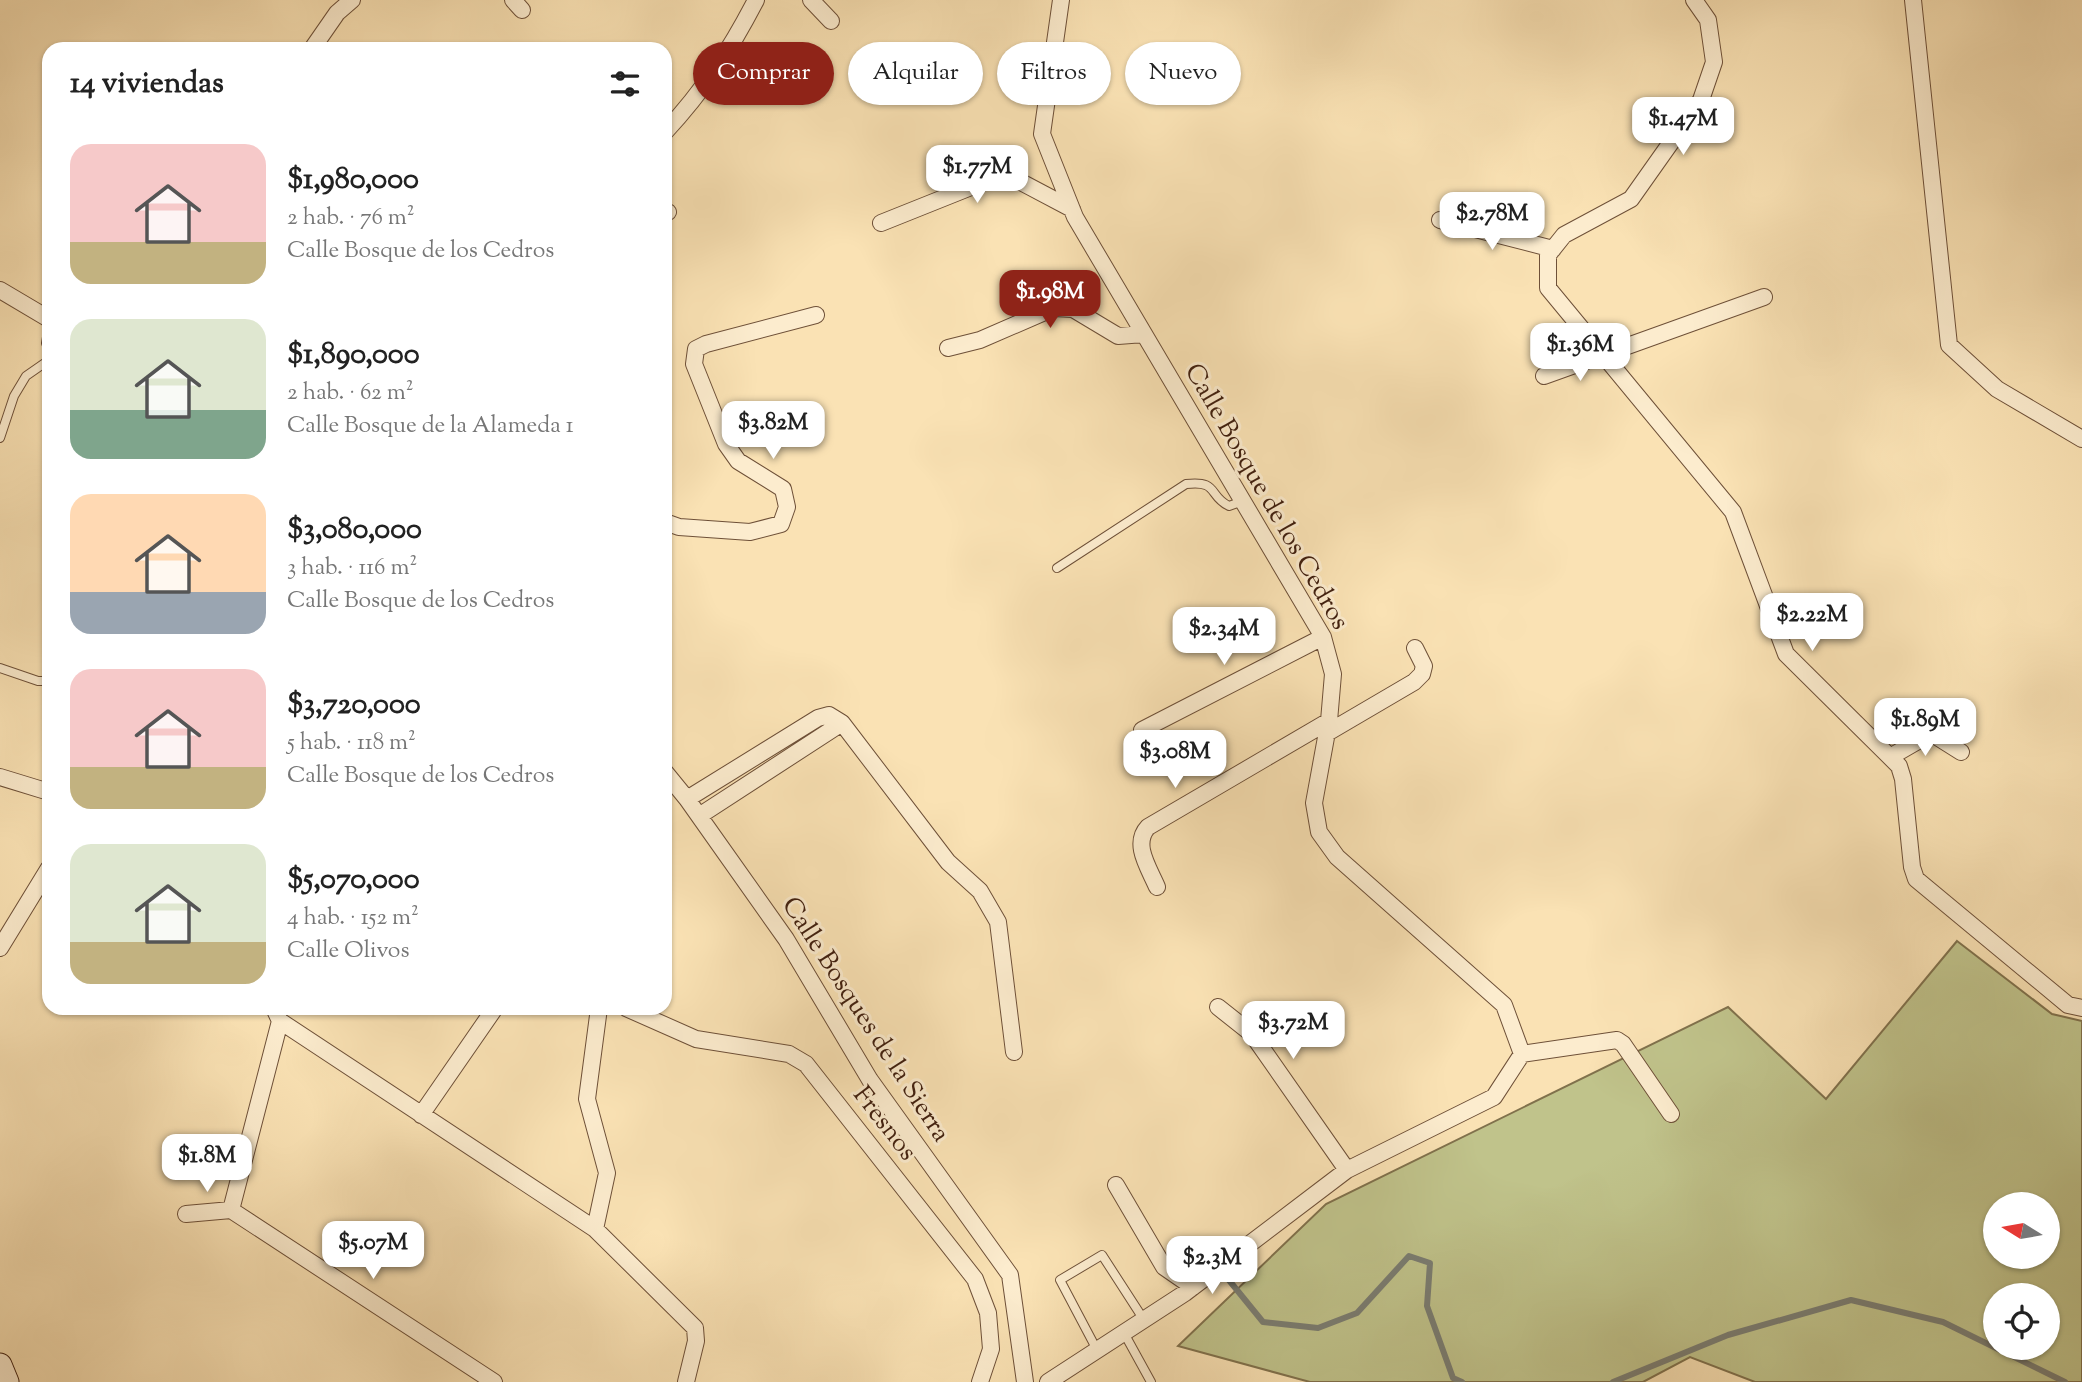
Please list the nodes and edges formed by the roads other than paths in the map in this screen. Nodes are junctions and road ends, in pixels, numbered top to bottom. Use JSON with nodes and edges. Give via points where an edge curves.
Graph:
{"nodes":[{"id":1,"x":352,"y":0,"type":"edge"},
{"id":2,"x":756,"y":0,"type":"edge"},
{"id":3,"x":811,"y":0,"type":"edge"},
{"id":4,"x":1061,"y":0,"type":"edge"},
{"id":5,"x":1694,"y":0,"type":"edge"},
{"id":6,"x":1913,"y":0,"type":"edge"},
{"id":7,"x":831,"y":21,"type":"dead end"},
{"id":8,"x":317,"y":42,"type":"edge"},
{"id":9,"x":672,"y":124,"type":"edge"},
{"id":10,"x":1072,"y":209,"type":"junction"},
{"id":11,"x":1440,"y":220,"type":"dead end"},
{"id":12,"x":881,"y":223,"type":"dead end"},
{"id":13,"x":1553,"y":248,"type":"junction"},
{"id":14,"x":0,"y":290,"type":"edge"},
{"id":15,"x":1763,"y":297,"type":"dead end"},
{"id":16,"x":816,"y":315,"type":"dead end"},
{"id":17,"x":42,"y":316,"type":"edge"},
{"id":18,"x":1144,"y":334,"type":"junction"},
{"id":19,"x":948,"y":348,"type":"dead end"},
{"id":20,"x":1604,"y":355,"type":"junction"},
{"id":21,"x":42,"y":365,"type":"edge"},
{"id":22,"x":1544,"y":376,"type":"dead end"},
{"id":23,"x":0,"y":438,"type":"edge"},
{"id":24,"x":2082,"y":439,"type":"edge"},
{"id":25,"x":1243,"y":501,"type":"junction"},
{"id":26,"x":672,"y":524,"type":"edge"},
{"id":27,"x":1056,"y":568,"type":"dead end"},
{"id":28,"x":1323,"y":638,"type":"junction"},
{"id":29,"x":1415,"y":648,"type":"dead end"},
{"id":30,"x":0,"y":668,"type":"edge"},
{"id":31,"x":42,"y":681,"type":"edge"},
{"id":32,"x":842,"y":723,"type":"junction"},
{"id":33,"x":1328,"y":727,"type":"junction"},
{"id":34,"x":1142,"y":730,"type":"dead end"},
{"id":35,"x":1961,"y":752,"type":"dead end"},
{"id":36,"x":1890,"y":757,"type":"junction"},
{"id":37,"x":0,"y":777,"type":"edge"},
{"id":38,"x":672,"y":781,"type":"edge"},
{"id":39,"x":42,"y":790,"type":"edge"},
{"id":40,"x":687,"y":799,"type":"junction"},
{"id":41,"x":699,"y":816,"type":"junction"},
{"id":42,"x":42,"y":879,"type":"edge"},
{"id":43,"x":1157,"y":887,"type":"dead end"},
{"id":44,"x":0,"y":948,"type":"edge"},
{"id":45,"x":1218,"y":1007,"type":"dead end"},
{"id":46,"x":2082,"y":1008,"type":"edge"},
{"id":47,"x":277,"y":1015,"type":"edge"},
{"id":48,"x":490,"y":1015,"type":"edge"},
{"id":49,"x":598,"y":1015,"type":"edge"},
{"id":50,"x":641,"y":1015,"type":"edge"},
{"id":51,"x":1014,"y":1052,"type":"dead end"},
{"id":52,"x":1522,"y":1054,"type":"junction"},
{"id":53,"x":1671,"y":1114,"type":"dead end"},
{"id":54,"x":421,"y":1115,"type":"junction"},
{"id":55,"x":1347,"y":1170,"type":"junction"},
{"id":56,"x":1116,"y":1185,"type":"dead end"},
{"id":57,"x":231,"y":1210,"type":"junction"},
{"id":58,"x":186,"y":1214,"type":"dead end"},
{"id":59,"x":595,"y":1229,"type":"junction"},
{"id":60,"x":1193,"y":1287,"type":"junction"},
{"id":61,"x":1144,"y":1320,"type":"junction"},
{"id":62,"x":1124,"y":1333,"type":"junction"},
{"id":63,"x":1097,"y":1350,"type":"junction"},
{"id":64,"x":0,"y":1366,"type":"edge"},
{"id":65,"x":7,"y":1382,"type":"edge"},
{"id":66,"x":494,"y":1382,"type":"edge"},
{"id":67,"x":686,"y":1382,"type":"edge"},
{"id":68,"x":980,"y":1382,"type":"edge"},
{"id":69,"x":1026,"y":1382,"type":"edge"},
{"id":70,"x":1048,"y":1382,"type":"edge"},
{"id":71,"x":1151,"y":1382,"type":"edge"}],
"edges":[{"from":1,"to":8,"type":"street"},
{"from":2,"to":9,"type":"street","via":[[710,80]]},
{"from":3,"to":7,"type":"street"},
{"from":4,"to":10,"type":"street","name":"Calle Bosque de los Cedros","via":[[1042,134]]},
{"from":5,"to":13,"type":"street","via":[[1709,20],[1714,62],[1701,100],[1631,199],[1564,235]]},
{"from":6,"to":24,"type":"street","via":[[1949,345],[1997,390]]},
{"from":10,"to":12,"type":"street","via":[[1005,177]]},
{"from":10,"to":18,"type":"street","name":"Calle Bosque de los Cedros"},
{"from":11,"to":13,"type":"street"},
{"from":13,"to":20,"type":"street","via":[[1548,255],[1548,288]]},
{"from":14,"to":17,"type":"street"},
{"from":15,"to":20,"type":"street"},
{"from":16,"to":26,"type":"street","via":[[696,349],[694,365],[726,444],[738,461],[783,489],[787,507],[780,524],[750,532]]},
{"from":18,"to":19,"type":"street","via":[[1118,336],[1073,309],[1054,308],[980,340]]},
{"from":18,"to":25,"type":"street","name":"Calle Bosque de los Cedros"},
{"from":20,"to":22,"type":"street"},
{"from":20,"to":36,"type":"street","via":[[1733,512],[1786,653]]},
{"from":21,"to":23,"type":"lane","via":[[26,376],[14,396]]},
{"from":25,"to":27,"type":"lane","via":[[1229,506],[1210,487],[1186,484]]},
{"from":25,"to":28,"type":"street","name":"Calle Bosque de los Cedros"},
{"from":28,"to":33,"type":"street","name":"Calle Bosque de los Cedros","via":[[1333,674]]},
{"from":28,"to":34,"type":"street"},
{"from":29,"to":33,"type":"street","via":[[1424,666],[1414,682]]},
{"from":30,"to":31,"type":"lane"},
{"from":32,"to":40,"type":"street","via":[[829,715],[818,718]]},
{"from":32,"to":41,"type":"street"},
{"from":32,"to":51,"type":"street","via":[[948,862],[980,891],[998,922]]},
{"from":33,"to":43,"type":"street","via":[[1147,827],[1140,835],[1140,845]]},
{"from":33,"to":52,"type":"street","name":"Calle Bosque de los Cedros","via":[[1314,803],[1319,832],[1337,857],[1504,1006]]},
{"from":35,"to":36,"type":"street","via":[[1934,736]]},
{"from":36,"to":46,"type":"street","via":[[1903,779],[1916,879],[2068,1004]]},
{"from":37,"to":39,"type":"street"},
{"from":38,"to":40,"type":"street","name":"Calle Bosques de la Sierra"},
{"from":40,"to":41,"type":"street","name":"Calle Bosques de la Sierra"},
{"from":41,"to":69,"type":"street","name":"Calle Bosques de la Sierra","via":[[786,939],[870,1080],[1010,1275]]},
{"from":42,"to":44,"type":"street"},
{"from":45,"to":55,"type":"street","via":[[1252,1034]]},
{"from":47,"to":54,"type":"street"},
{"from":47,"to":57,"type":"street"},
{"from":48,"to":54,"type":"street"},
{"from":49,"to":59,"type":"street","via":[[587,1099],[607,1173]]},
{"from":50,"to":68,"type":"street","name":"Fresnos","via":[[696,1040],[789,1054],[806,1064],[975,1279],[988,1313],[991,1349]]},
{"from":52,"to":53,"type":"street","via":[[1617,1040]]},
{"from":52,"to":55,"type":"street","via":[[1494,1097]]},
{"from":54,"to":59,"type":"street"},
{"from":55,"to":60,"type":"street"},
{"from":56,"to":60,"type":"street","via":[[1164,1267]]},
{"from":57,"to":58,"type":"street"},
{"from":57,"to":66,"type":"street"},
{"from":59,"to":67,"type":"street","via":[[695,1328]]},
{"from":60,"to":61,"type":"street"},
{"from":61,"to":62,"type":"street"},
{"from":61,"to":63,"type":"lane","via":[[1102,1255],[1060,1280]]},
{"from":62,"to":63,"type":"street"},
{"from":62,"to":71,"type":"lane"},
{"from":63,"to":70,"type":"street"},
{"from":64,"to":65,"type":"main road"}]}
